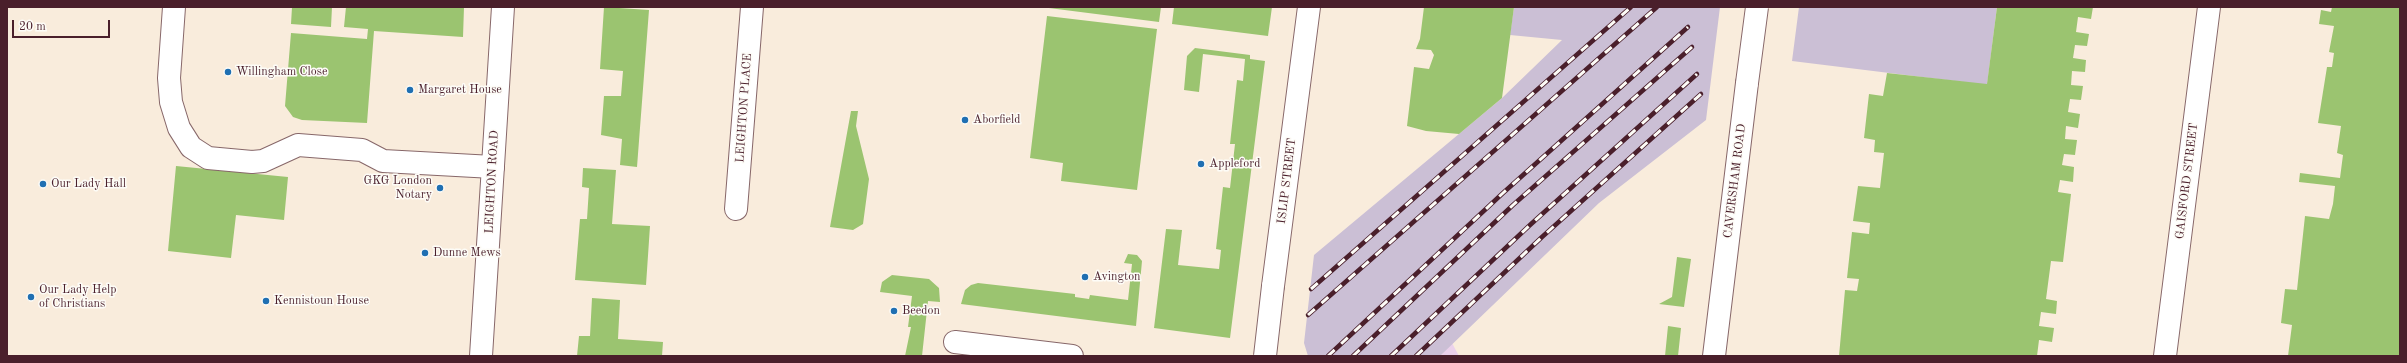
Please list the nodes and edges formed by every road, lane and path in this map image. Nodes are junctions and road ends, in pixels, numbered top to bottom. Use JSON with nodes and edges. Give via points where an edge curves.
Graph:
{"nodes":[{"id":1,"x":174,"y":7,"type":"edge"},
{"id":2,"x":503,"y":7,"type":"edge"},
{"id":3,"x":752,"y":7,"type":"edge"},
{"id":4,"x":1309,"y":7,"type":"edge"},
{"id":5,"x":1757,"y":7,"type":"edge"},
{"id":6,"x":2208,"y":7,"type":"edge"},
{"id":7,"x":493,"y":167,"type":"junction"},
{"id":8,"x":736,"y":209,"type":"dead end"},
{"id":9,"x":955,"y":342,"type":"dead end"},
{"id":10,"x":481,"y":356,"type":"edge"},
{"id":11,"x":1072,"y":356,"type":"edge"},
{"id":12,"x":1265,"y":356,"type":"edge"},
{"id":13,"x":1714,"y":356,"type":"edge"},
{"id":14,"x":2165,"y":356,"type":"edge"}],
"edges":[{"from":1,"to":7,"type":"street","via":[[169,78],[171,102],[179,128],[191,147],[208,158],[263,161],[298,146],[362,150],[383,161]]},
{"from":2,"to":7,"type":"street","name":"LEIGHTON ROAD"},
{"from":3,"to":8,"type":"street","name":"LEIGHTON PLACE"},
{"from":4,"to":12,"type":"street","name":"ISLIP STREET","bridge":true},
{"from":5,"to":13,"type":"street","name":"CAVERSHAM ROAD","bridge":true},
{"from":6,"to":14,"type":"street","name":"GAISFORD STREET"},
{"from":7,"to":10,"type":"street","name":"LEIGHTON ROAD"},
{"from":9,"to":11,"type":"street"}]}
